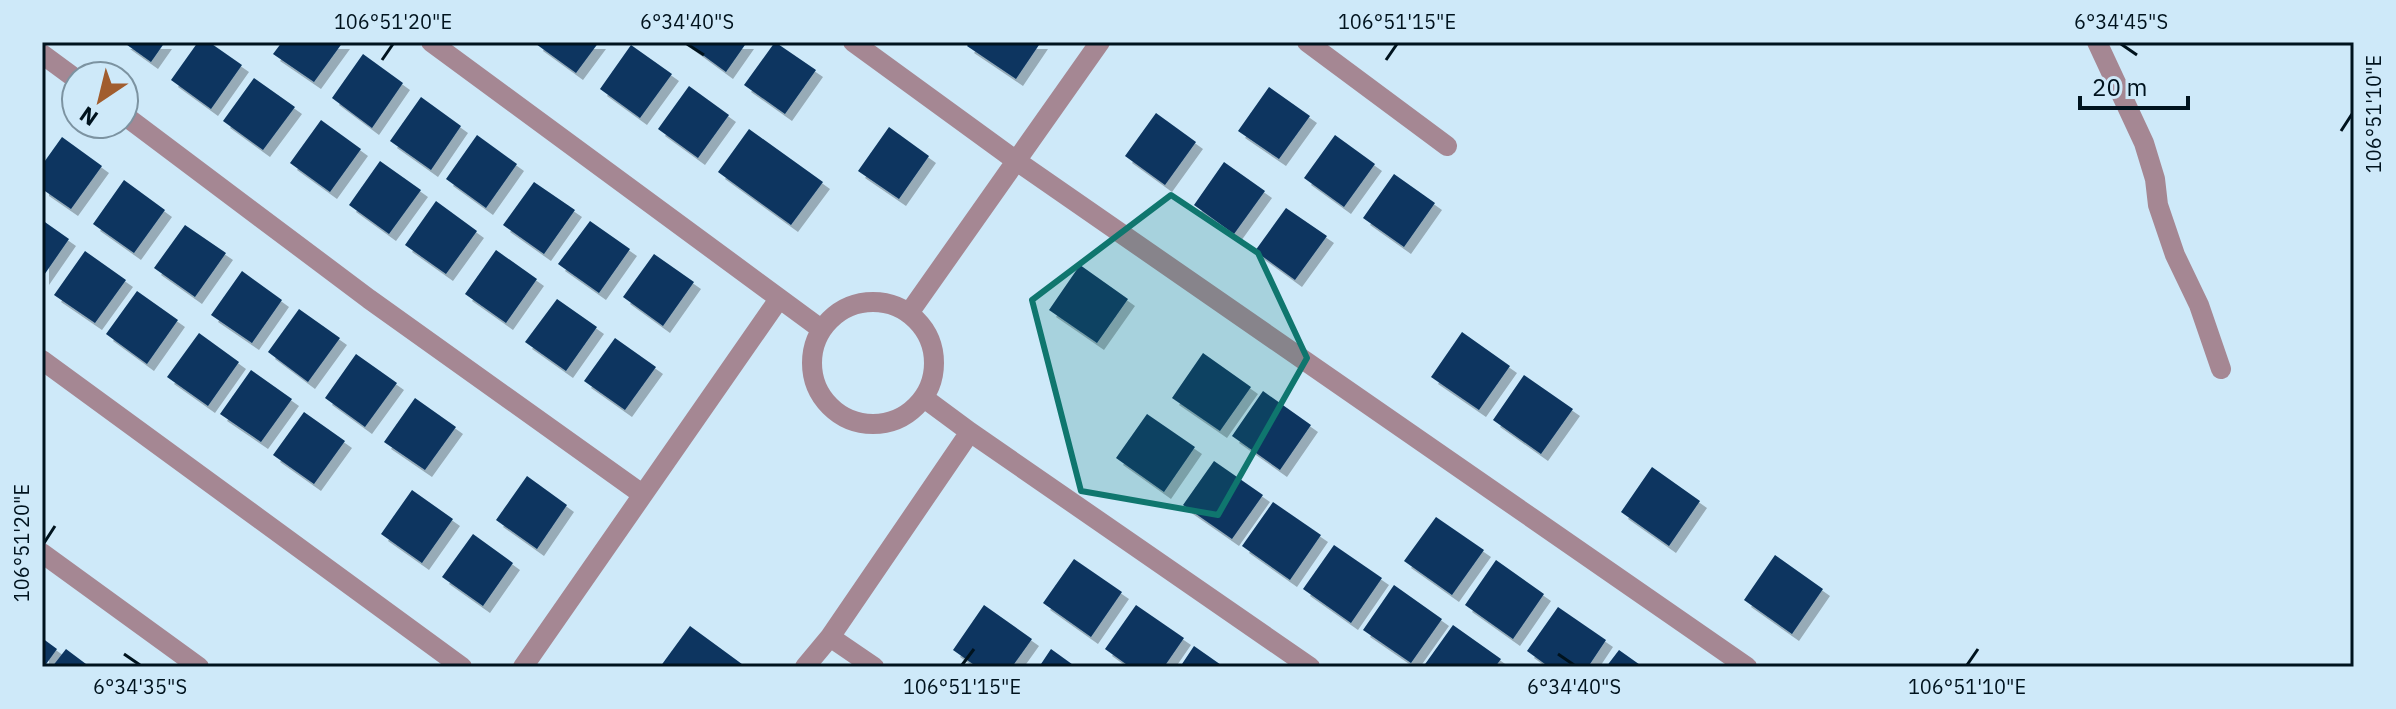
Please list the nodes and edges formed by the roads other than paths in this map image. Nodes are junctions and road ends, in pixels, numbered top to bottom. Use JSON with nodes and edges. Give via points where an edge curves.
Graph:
{"nodes":[{"id":1,"x":431,"y":42,"type":"edge"},
{"id":2,"x":853,"y":42,"type":"edge"},
{"id":3,"x":1100,"y":42,"type":"edge"},
{"id":4,"x":1307,"y":42,"type":"edge"},
{"id":5,"x":2097,"y":42,"type":"edge"},
{"id":6,"x":42,"y":54,"type":"edge"},
{"id":7,"x":60,"y":67,"type":"edge"},
{"id":8,"x":140,"y":127,"type":"edge"},
{"id":9,"x":1447,"y":146,"type":"dead end"},
{"id":10,"x":1015,"y":160,"type":"junction"},
{"id":11,"x":779,"y":299,"type":"junction"},
{"id":12,"x":909,"y":313,"type":"junction"},
{"id":13,"x":821,"y":329,"type":"junction"},
{"id":14,"x":42,"y":360,"type":"edge"},
{"id":15,"x":2221,"y":369,"type":"dead end"},
{"id":16,"x":924,"y":398,"type":"junction"},
{"id":17,"x":970,"y":432,"type":"junction"},
{"id":18,"x":642,"y":494,"type":"junction"},
{"id":19,"x":42,"y":553,"type":"edge"},
{"id":20,"x":830,"y":637,"type":"junction"},
{"id":21,"x":199,"y":667,"type":"edge"},
{"id":22,"x":462,"y":667,"type":"edge"},
{"id":23,"x":523,"y":667,"type":"edge"},
{"id":24,"x":805,"y":667,"type":"edge"},
{"id":25,"x":874,"y":667,"type":"edge"},
{"id":26,"x":1310,"y":667,"type":"edge"},
{"id":27,"x":1747,"y":667,"type":"edge"}],
"edges":[{"from":1,"to":11,"type":"street"},
{"from":2,"to":10,"type":"street"},
{"from":3,"to":10,"type":"street"},
{"from":4,"to":9,"type":"street"},
{"from":5,"to":15,"type":"street","via":[[2144,143],[2175,255]]},
{"from":6,"to":7,"type":"street"},
{"from":8,"to":18,"type":"street"},
{"from":10,"to":12,"type":"street"},
{"from":10,"to":27,"type":"street"},
{"from":11,"to":13,"type":"street"},
{"from":11,"to":18,"type":"street"},
{"from":12,"to":13,"type":"street","via":[[892,304],[853,304]]},
{"from":12,"to":16,"type":"street","via":[[934,352],[933,376]]},
{"from":13,"to":16,"type":"street","via":[[812,350],[812,374],[821,397],[838,414],[861,423],[885,424],[907,415]]},
{"from":14,"to":22,"type":"street"},
{"from":16,"to":17,"type":"street"},
{"from":17,"to":20,"type":"street"},
{"from":17,"to":26,"type":"street"},
{"from":18,"to":23,"type":"street"},
{"from":19,"to":21,"type":"street"},
{"from":20,"to":24,"type":"street"},
{"from":20,"to":25,"type":"street"}]}
